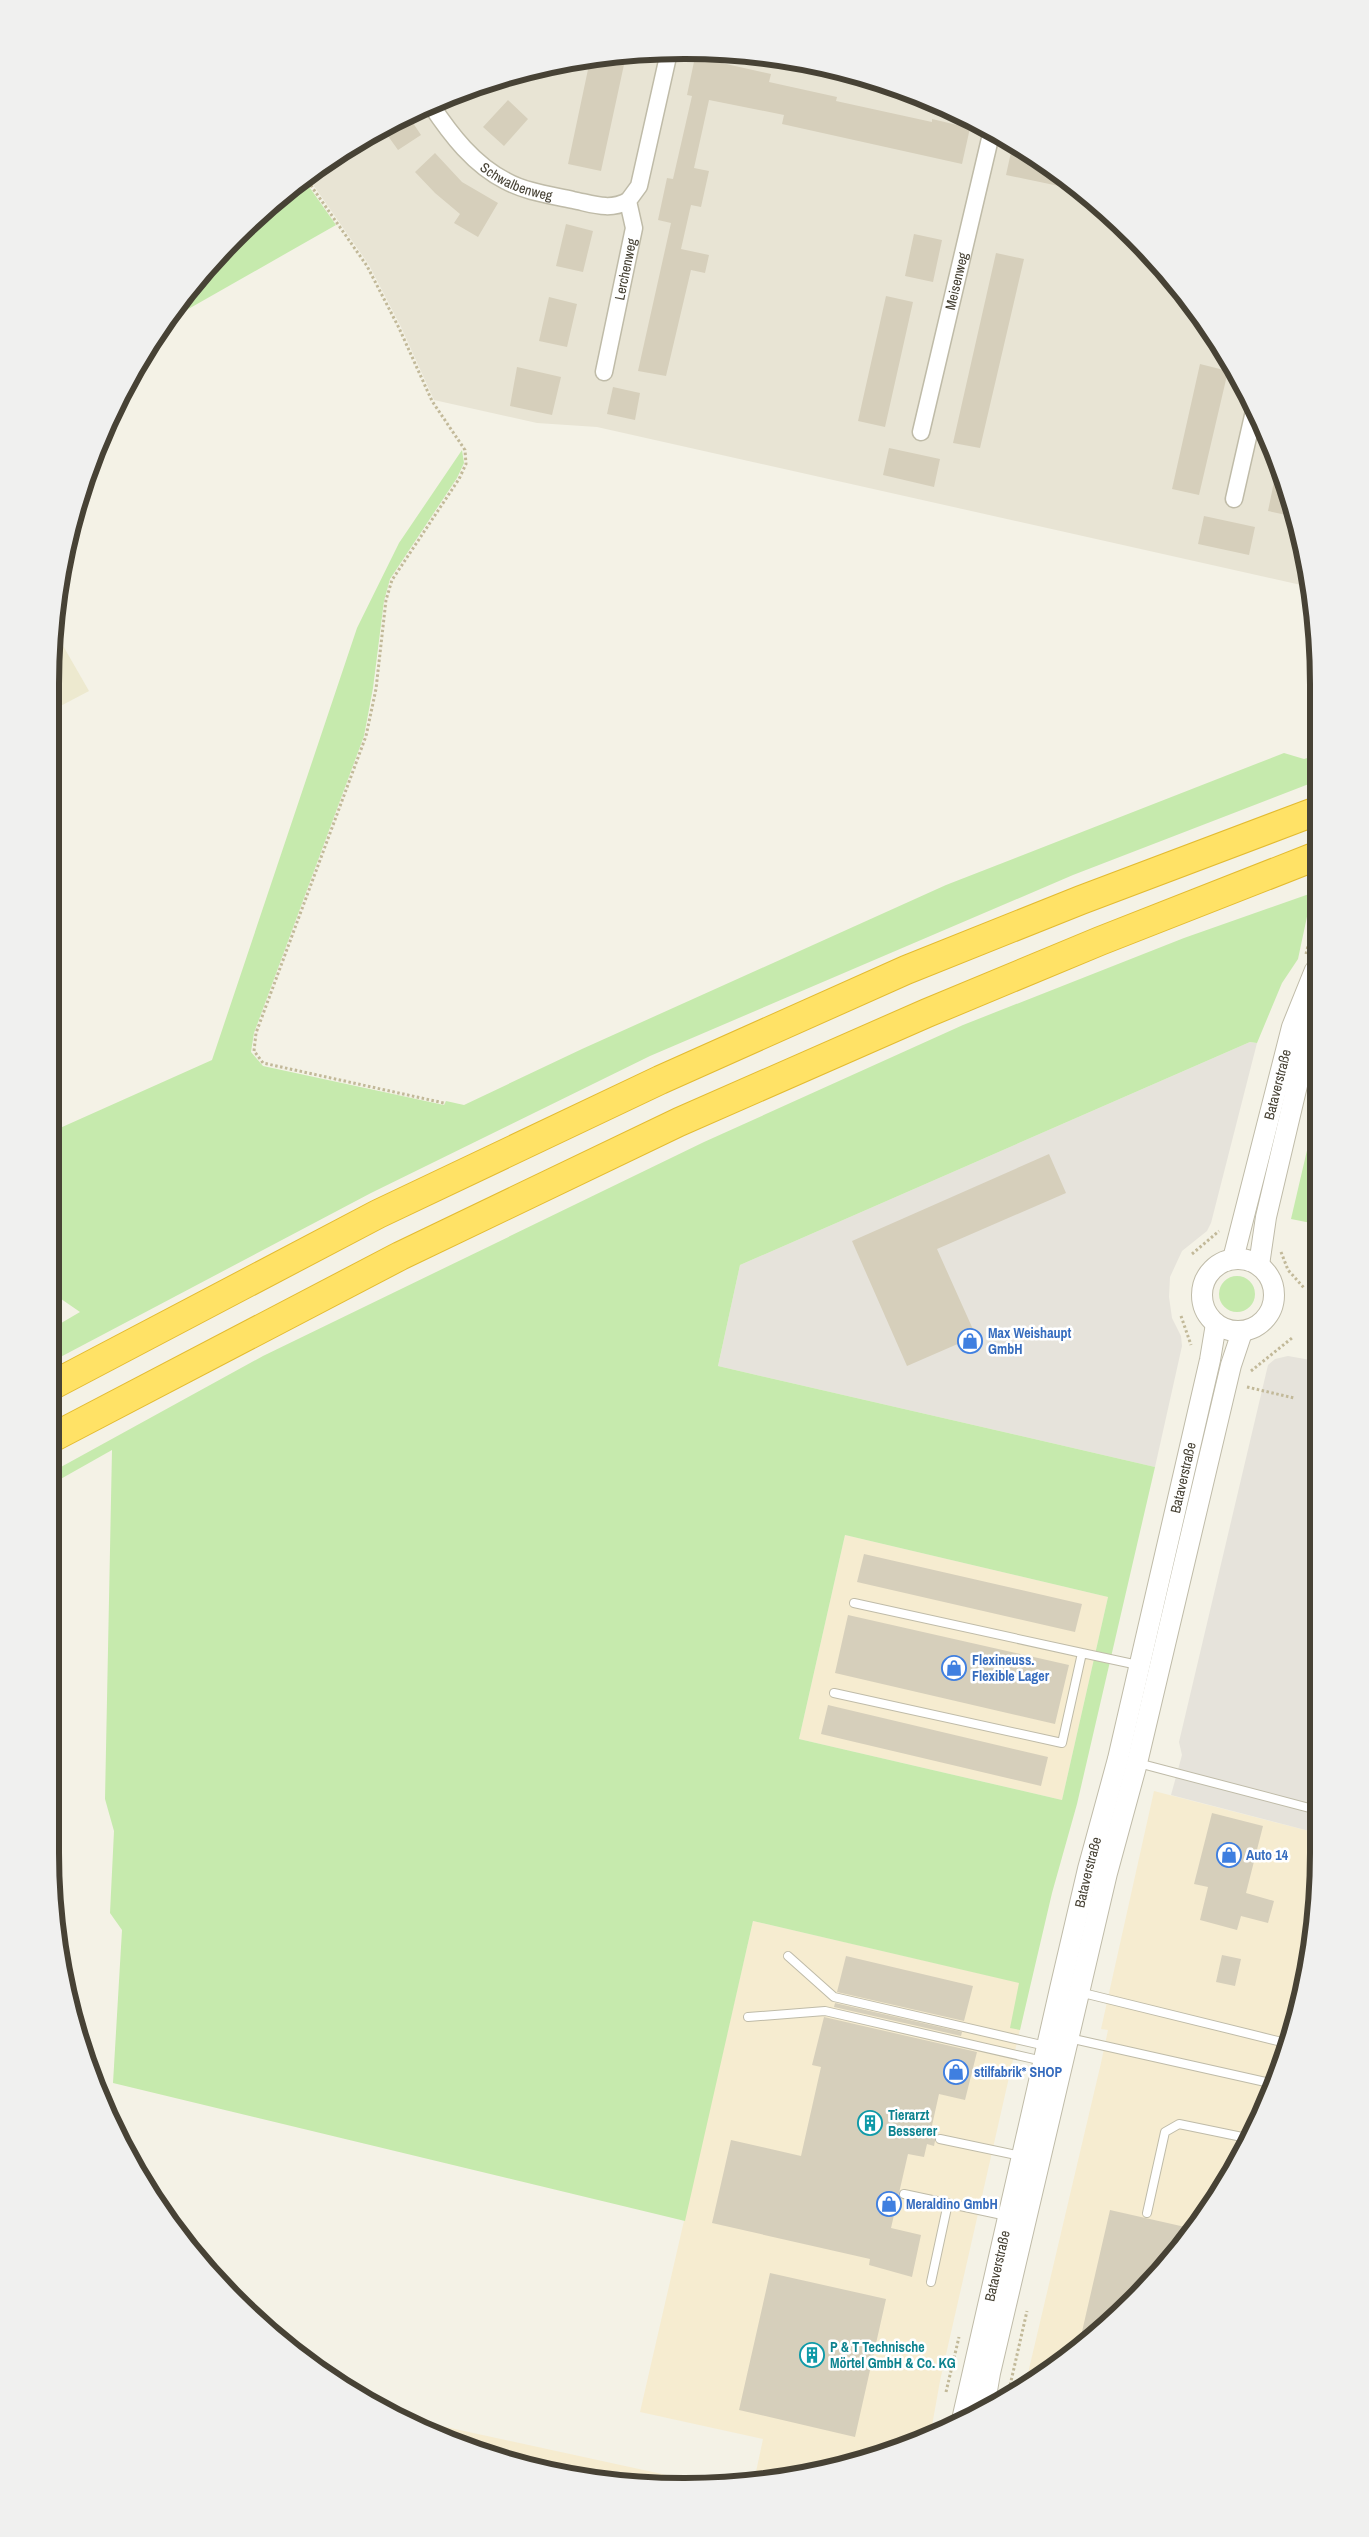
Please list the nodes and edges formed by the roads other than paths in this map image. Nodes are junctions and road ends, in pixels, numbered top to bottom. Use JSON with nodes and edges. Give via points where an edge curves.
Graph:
{"nodes":[{"id":1,"x":668,"y":59,"type":"edge"},
{"id":2,"x":435,"y":111,"type":"edge"},
{"id":3,"x":990,"y":139,"type":"edge"},
{"id":4,"x":628,"y":201,"type":"junction"},
{"id":5,"x":604,"y":372,"type":"dead end"},
{"id":6,"x":1252,"y":421,"type":"edge"},
{"id":7,"x":920,"y":432,"type":"dead end"},
{"id":8,"x":1234,"y":499,"type":"dead end"},
{"id":9,"x":1310,"y":814,"type":"edge"},
{"id":10,"x":1310,"y":859,"type":"edge"},
{"id":11,"x":1310,"y":982,"type":"edge"},
{"id":12,"x":1310,"y":1030,"type":"edge"},
{"id":13,"x":1233,"y":1259,"type":"junction"},
{"id":14,"x":1259,"y":1265,"type":"junction"},
{"id":15,"x":1216,"y":1324,"type":"junction"},
{"id":16,"x":1242,"y":1332,"type":"junction"},
{"id":17,"x":59,"y":1381,"type":"edge"},
{"id":18,"x":59,"y":1434,"type":"edge"},
{"id":19,"x":854,"y":1603,"type":"dead end"},
{"id":20,"x":1082,"y":1653,"type":"junction"},
{"id":21,"x":1140,"y":1665,"type":"junction"},
{"id":22,"x":834,"y":1693,"type":"dead end"},
{"id":23,"x":1128,"y":1761,"type":"junction"},
{"id":24,"x":1310,"y":1808,"type":"edge"},
{"id":25,"x":788,"y":1956,"type":"dead end"},
{"id":26,"x":1070,"y":1990,"type":"junction"},
{"id":27,"x":748,"y":2016,"type":"dead end"},
{"id":28,"x":1281,"y":2042,"type":"edge"},
{"id":29,"x":1056,"y":2049,"type":"junction"},
{"id":30,"x":1267,"y":2082,"type":"edge"},
{"id":31,"x":1242,"y":2137,"type":"edge"},
{"id":32,"x":940,"y":2139,"type":"dead end"},
{"id":33,"x":1031,"y":2158,"type":"junction"},
{"id":34,"x":904,"y":2194,"type":"dead end"},
{"id":35,"x":948,"y":2203,"type":"junction"},
{"id":36,"x":1147,"y":2213,"type":"dead end"},
{"id":37,"x":1017,"y":2218,"type":"junction"},
{"id":38,"x":931,"y":2282,"type":"dead end"},
{"id":39,"x":985,"y":2400,"type":"edge"},
{"id":40,"x":964,"y":2412,"type":"edge"}],
"edges":[{"from":1,"to":4,"type":"street","via":[[639,186]]},
{"from":2,"to":4,"type":"street","name":"Schwalbenweg","via":[[464,150],[507,182],[530,191],[609,208]]},
{"from":3,"to":7,"type":"street","name":"Meisenweg"},
{"from":4,"to":5,"type":"street","name":"Lerchenweg","via":[[634,228]]},
{"from":6,"to":8,"type":"street"},
{"from":9,"to":17,"type":"highway","via":[[915,967],[660,1080],[378,1214]]},
{"from":10,"to":18,"type":"highway","via":[[1100,941],[679,1122],[400,1256]]},
{"from":11,"to":13,"type":"street","name":"Bataverstraße","via":[[1292,1027]]},
{"from":12,"to":14,"type":"street","name":"Bataverstraße","via":[[1266,1217]]},
{"from":13,"to":14,"type":"street"},
{"from":13,"to":15,"type":"street","via":[[1219,1264],[1208,1275],[1203,1288],[1202,1302]]},
{"from":14,"to":16,"type":"street","via":[[1270,1278],[1275,1293],[1273,1306],[1268,1318]]},
{"from":15,"to":16,"type":"street","via":[[1228,1331]]},
{"from":15,"to":21,"type":"street","name":"Bataverstraße"},
{"from":16,"to":23,"type":"street","name":"Bataverstraße","via":[[1230,1365]]},
{"from":19,"to":20,"type":"lane"},
{"from":20,"to":21,"type":"lane"},
{"from":20,"to":22,"type":"lane","via":[[1062,1743]]},
{"from":21,"to":23,"type":"street","name":"Bataverstraße"},
{"from":23,"to":24,"type":"lane"},
{"from":23,"to":26,"type":"street","name":"Bataverstraße","via":[[1088,1869]]},
{"from":25,"to":29,"type":"lane","via":[[834,1997]]},
{"from":26,"to":28,"type":"lane"},
{"from":26,"to":29,"type":"street","name":"Bataverstraße"},
{"from":27,"to":29,"type":"lane","via":[[825,2011]]},
{"from":29,"to":30,"type":"lane"},
{"from":29,"to":33,"type":"street","name":"Bataverstraße"},
{"from":31,"to":36,"type":"lane","via":[[1179,2124],[1165,2132]]},
{"from":32,"to":33,"type":"lane"},
{"from":33,"to":37,"type":"street","name":"Bataverstraße"},
{"from":34,"to":35,"type":"lane"},
{"from":35,"to":37,"type":"lane"},
{"from":35,"to":38,"type":"lane"},
{"from":37,"to":39,"type":"street","name":"Bataverstraße"},
{"from":37,"to":40,"type":"street","name":"Bataverstraße"}]}
